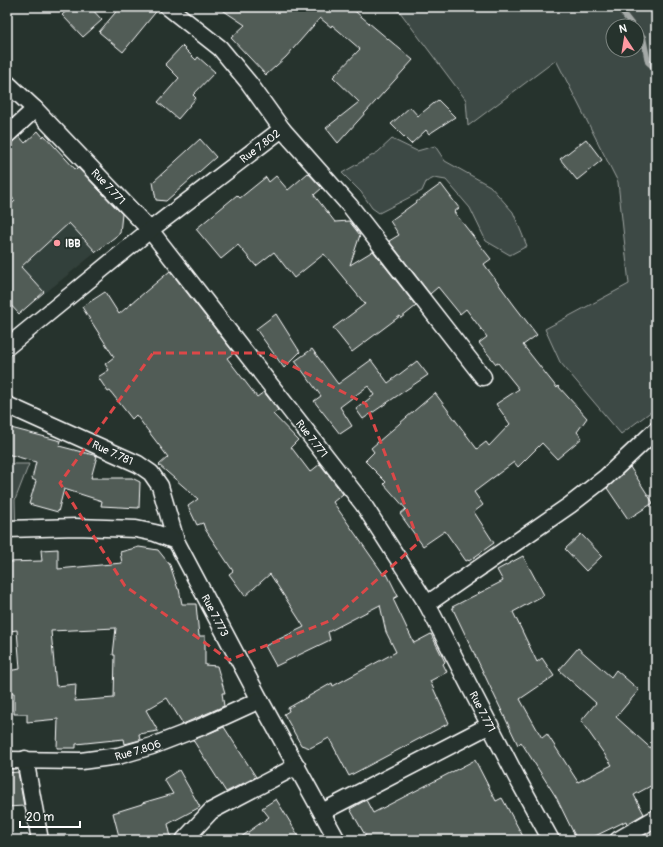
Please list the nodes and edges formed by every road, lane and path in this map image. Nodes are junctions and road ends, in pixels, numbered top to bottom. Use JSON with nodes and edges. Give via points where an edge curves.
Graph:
{"nodes":[{"id":1,"x":168,"y":7,"type":"edge"},
{"id":2,"x":7,"y":82,"type":"edge"},
{"id":3,"x":35,"y":109,"type":"junction"},
{"id":4,"x":282,"y":129,"type":"junction"},
{"id":5,"x":7,"y":135,"type":"edge"},
{"id":6,"x":150,"y":230,"type":"junction"},
{"id":7,"x":7,"y":347,"type":"edge"},
{"id":8,"x":483,"y":377,"type":"dead end"},
{"id":9,"x":7,"y":405,"type":"edge"},
{"id":10,"x":656,"y":430,"type":"edge"},
{"id":11,"x":7,"y":529,"type":"edge"},
{"id":12,"x":176,"y":541,"type":"junction"},
{"id":13,"x":428,"y":604,"type":"junction"},
{"id":14,"x":260,"y":700,"type":"junction"},
{"id":15,"x":490,"y":725,"type":"junction"},
{"id":16,"x":7,"y":760,"type":"edge"},
{"id":17,"x":25,"y":760,"type":"junction"},
{"id":18,"x":297,"y":766,"type":"junction"},
{"id":19,"x":322,"y":812,"type":"junction"},
{"id":20,"x":656,"y":818,"type":"edge"},
{"id":21,"x":40,"y":840,"type":"edge"},
{"id":22,"x":184,"y":840,"type":"edge"},
{"id":23,"x":337,"y":840,"type":"edge"},
{"id":24,"x":551,"y":840,"type":"edge"},
{"id":25,"x":618,"y":840,"type":"edge"}],
"edges":[{"from":1,"to":4,"type":"street","via":[[220,48]]},
{"from":2,"to":3,"type":"street","name":"Rue 7.771"},
{"from":3,"to":5,"type":"street"},
{"from":3,"to":6,"type":"street","name":"Rue 7.771"},
{"from":4,"to":6,"type":"street","name":"Rue 7.802"},
{"from":4,"to":8,"type":"street","name":"Rue 7.802","via":[[350,206]]},
{"from":6,"to":7,"type":"street","name":"Rue 7.802"},
{"from":6,"to":13,"type":"street","name":"Rue 7.771","via":[[363,504]]},
{"from":9,"to":12,"type":"street","name":"Rue 7.781","via":[[138,464],[151,473],[160,486]]},
{"from":10,"to":13,"type":"street","via":[[606,477],[570,505]]},
{"from":11,"to":12,"type":"street","via":[[136,529]]},
{"from":12,"to":14,"type":"street","name":"Rue 7.773"},
{"from":13,"to":15,"type":"street","name":"Rue 7.771"},
{"from":14,"to":17,"type":"street","name":"Rue 7.806","via":[[201,728],[118,756],[81,762]]},
{"from":14,"to":18,"type":"street","name":"Rue 7.773"},
{"from":15,"to":19,"type":"street"},
{"from":15,"to":24,"type":"street","name":"Rue 7.771"},
{"from":16,"to":17,"type":"street","name":"Rue 7.806"},
{"from":17,"to":21,"type":"street"},
{"from":18,"to":19,"type":"street","name":"Rue 7.773"},
{"from":18,"to":22,"type":"street","via":[[211,811]]},
{"from":19,"to":23,"type":"street","name":"Rue 7.773"},
{"from":20,"to":25,"type":"street"}]}
